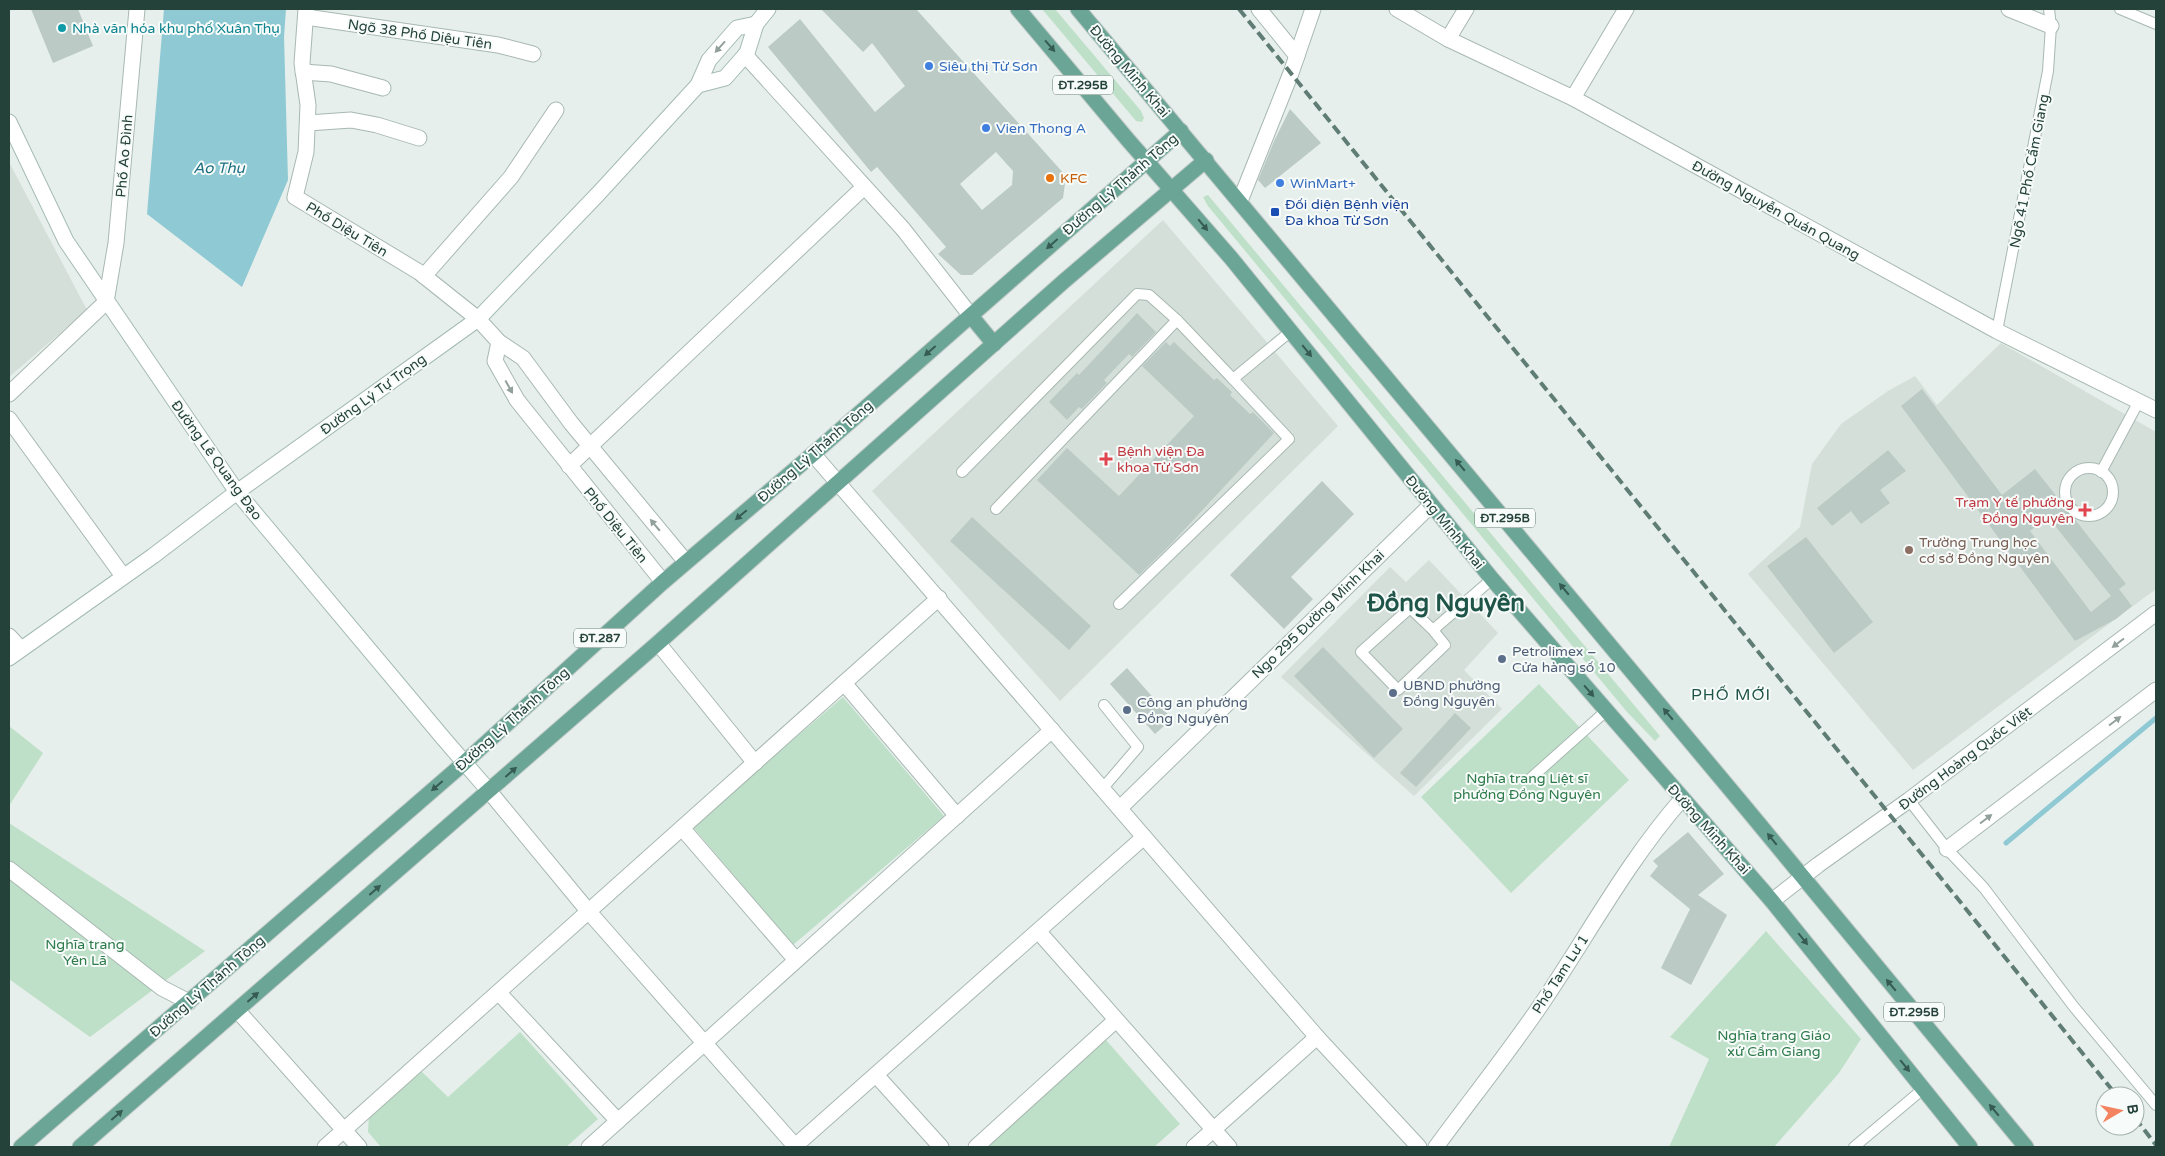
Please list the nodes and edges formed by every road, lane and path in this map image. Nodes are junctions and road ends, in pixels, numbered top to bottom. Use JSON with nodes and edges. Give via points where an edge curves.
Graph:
{"nodes":[{"id":1,"x":137,"y":9,"type":"edge"},
{"id":2,"x":768,"y":9,"type":"edge"},
{"id":3,"x":1018,"y":9,"type":"edge"},
{"id":4,"x":1078,"y":9,"type":"edge"},
{"id":5,"x":1260,"y":9,"type":"edge"},
{"id":6,"x":1313,"y":9,"type":"edge"},
{"id":7,"x":1397,"y":9,"type":"edge"},
{"id":8,"x":1466,"y":9,"type":"edge"},
{"id":9,"x":1626,"y":9,"type":"edge"},
{"id":10,"x":2009,"y":9,"type":"edge"},
{"id":11,"x":2049,"y":9,"type":"edge"},
{"id":12,"x":2120,"y":9,"type":"edge"},
{"id":13,"x":306,"y":13,"type":"edge"},
{"id":14,"x":756,"y":24,"type":"junction"},
{"id":15,"x":2156,"y":24,"type":"edge"},
{"id":16,"x":2051,"y":26,"type":"junction"},
{"id":17,"x":1448,"y":39,"type":"junction"},
{"id":18,"x":533,"y":54,"type":"dead end"},
{"id":19,"x":745,"y":55,"type":"junction"},
{"id":20,"x":1297,"y":56,"type":"junction"},
{"id":21,"x":303,"y":72,"type":"junction"},
{"id":22,"x":698,"y":85,"type":"junction"},
{"id":23,"x":383,"y":88,"type":"dead end"},
{"id":24,"x":1573,"y":98,"type":"junction"},
{"id":25,"x":556,"y":110,"type":"dead end"},
{"id":26,"x":9,"y":122,"type":"edge"},
{"id":27,"x":308,"y":123,"type":"junction"},
{"id":28,"x":1181,"y":131,"type":"junction"},
{"id":29,"x":420,"y":138,"type":"dead end"},
{"id":30,"x":1206,"y":160,"type":"junction"},
{"id":31,"x":1147,"y":161,"type":"junction"},
{"id":32,"x":864,"y":187,"type":"junction"},
{"id":33,"x":1172,"y":188,"type":"junction"},
{"id":34,"x":1240,"y":201,"type":"junction"},
{"id":35,"x":424,"y":276,"type":"junction"},
{"id":36,"x":106,"y":302,"type":"junction"},
{"id":37,"x":971,"y":316,"type":"junction"},
{"id":38,"x":478,"y":319,"type":"junction"},
{"id":39,"x":1177,"y":320,"type":"junction"},
{"id":40,"x":1997,"y":331,"type":"junction"},
{"id":41,"x":1291,"y":332,"type":"junction"},
{"id":42,"x":499,"y":342,"type":"junction"},
{"id":43,"x":994,"y":344,"type":"junction"},
{"id":44,"x":1233,"y":380,"type":"junction"},
{"id":45,"x":9,"y":394,"type":"edge"},
{"id":46,"x":2139,"y":401,"type":"junction"},
{"id":47,"x":2156,"y":410,"type":"edge"},
{"id":48,"x":9,"y":418,"type":"edge"},
{"id":49,"x":590,"y":447,"type":"junction"},
{"id":50,"x":813,"y":454,"type":"junction"},
{"id":51,"x":568,"y":466,"type":"junction"},
{"id":52,"x":962,"y":472,"type":"dead end"},
{"id":53,"x":2101,"y":472,"type":"junction"},
{"id":54,"x":839,"y":483,"type":"junction"},
{"id":55,"x":237,"y":492,"type":"junction"},
{"id":56,"x":1431,"y":505,"type":"junction"},
{"id":57,"x":996,"y":509,"type":"dead end"},
{"id":58,"x":686,"y":562,"type":"junction"},
{"id":59,"x":124,"y":576,"type":"junction"},
{"id":60,"x":1492,"y":579,"type":"junction"},
{"id":61,"x":663,"y":582,"type":"junction"},
{"id":62,"x":939,"y":598,"type":"junction"},
{"id":63,"x":1119,"y":604,"type":"dead end"},
{"id":64,"x":2156,"y":613,"type":"edge"},
{"id":65,"x":1433,"y":630,"type":"junction"},
{"id":66,"x":9,"y":636,"type":"edge"},
{"id":67,"x":658,"y":643,"type":"junction"},
{"id":68,"x":15,"y":653,"type":"edge"},
{"id":69,"x":844,"y":683,"type":"junction"},
{"id":70,"x":2156,"y":690,"type":"edge"},
{"id":71,"x":1104,"y":705,"type":"dead end"},
{"id":72,"x":1606,"y":711,"type":"junction"},
{"id":73,"x":1052,"y":730,"type":"junction"},
{"id":74,"x":464,"y":762,"type":"junction"},
{"id":75,"x":755,"y":763,"type":"junction"},
{"id":76,"x":1531,"y":778,"type":"dead end"},
{"id":77,"x":1103,"y":788,"type":"junction"},
{"id":78,"x":489,"y":791,"type":"junction"},
{"id":79,"x":1682,"y":799,"type":"junction"},
{"id":80,"x":1909,"y":800,"type":"junction"},
{"id":81,"x":1120,"y":808,"type":"junction"},
{"id":82,"x":957,"y":816,"type":"junction"},
{"id":83,"x":682,"y":828,"type":"junction"},
{"id":84,"x":1144,"y":837,"type":"junction"},
{"id":85,"x":1947,"y":849,"type":"junction"},
{"id":86,"x":9,"y":869,"type":"edge"},
{"id":87,"x":1803,"y":877,"type":"junction"},
{"id":88,"x":1772,"y":901,"type":"junction"},
{"id":89,"x":589,"y":912,"type":"junction"},
{"id":90,"x":1038,"y":931,"type":"junction"},
{"id":91,"x":796,"y":960,"type":"junction"},
{"id":92,"x":499,"y":993,"type":"junction"},
{"id":93,"x":189,"y":1002,"type":"junction"},
{"id":94,"x":237,"y":1010,"type":"junction"},
{"id":95,"x":1116,"y":1020,"type":"junction"},
{"id":96,"x":1317,"y":1037,"type":"junction"},
{"id":97,"x":705,"y":1042,"type":"junction"},
{"id":98,"x":876,"y":1075,"type":"junction"},
{"id":99,"x":1923,"y":1089,"type":"junction"},
{"id":100,"x":2156,"y":1105,"type":"edge"},
{"id":101,"x":618,"y":1121,"type":"junction"},
{"id":102,"x":1214,"y":1130,"type":"junction"},
{"id":103,"x":344,"y":1132,"type":"junction"},
{"id":104,"x":22,"y":1147,"type":"edge"},
{"id":105,"x":80,"y":1147,"type":"edge"},
{"id":106,"x":325,"y":1147,"type":"edge"},
{"id":107,"x":359,"y":1147,"type":"edge"},
{"id":108,"x":589,"y":1147,"type":"edge"},
{"id":109,"x":795,"y":1147,"type":"edge"},
{"id":110,"x":941,"y":1147,"type":"edge"},
{"id":111,"x":976,"y":1147,"type":"edge"},
{"id":112,"x":1194,"y":1147,"type":"edge"},
{"id":113,"x":1229,"y":1147,"type":"edge"},
{"id":114,"x":1419,"y":1147,"type":"edge"},
{"id":115,"x":1436,"y":1147,"type":"edge"},
{"id":116,"x":1854,"y":1147,"type":"edge"},
{"id":117,"x":1970,"y":1147,"type":"edge"},
{"id":118,"x":2026,"y":1147,"type":"edge"}],
"edges":[{"from":1,"to":36,"type":"street","name":"Phố Ao Đình","via":[[116,243]]},
{"from":2,"to":14,"type":"street"},
{"from":3,"to":31,"type":"main road","name":"Đường Minh Khai","number":"ĐT.295B","one_way":true},
{"from":4,"to":28,"type":"main road","name":"Đường Minh Khai","number":"ĐT.295B"},
{"from":5,"to":20,"type":"street"},
{"from":6,"to":20,"type":"street"},
{"from":7,"to":17,"type":"street","name":"Đường Nguyễn Quán Quang"},
{"from":8,"to":17,"type":"street"},
{"from":9,"to":24,"type":"street"},
{"from":10,"to":16,"type":"street"},
{"from":11,"to":16,"type":"lane","name":"Ngõ 41 Phố Cẩm Giang"},
{"from":12,"to":15,"type":"lane"},
{"from":13,"to":18,"type":"street","name":"Ngõ 38 Phố Diệu Tiên","via":[[498,45]]},
{"from":13,"to":21,"type":"street","name":"Phố Diệu Tiên"},
{"from":14,"to":19,"type":"street"},
{"from":14,"to":22,"type":"street","name":"Đường Lý Tự Trọng","one_way":true,"via":[[737,28],[708,60]]},
{"from":16,"to":40,"type":"lane","name":"Ngõ 41 Phố Cẩm Giang","via":[[2048,71]]},
{"from":17,"to":24,"type":"street","name":"Đường Nguyễn Quán Quang"},
{"from":19,"to":22,"type":"street","via":[[725,78]]},
{"from":19,"to":32,"type":"street"},
{"from":20,"to":34,"type":"street","via":[[1260,157]]},
{"from":21,"to":23,"type":"street","via":[[331,74]]},
{"from":21,"to":27,"type":"street","name":"Phố Diệu Tiên"},
{"from":22,"to":38,"type":"street","name":"Đường Lý Tự Trọng"},
{"from":24,"to":40,"type":"street","name":"Đường Nguyễn Quán Quang"},
{"from":25,"to":35,"type":"street","via":[[511,177]]},
{"from":26,"to":36,"type":"street","name":"Đường Lê Quang Đạo","via":[[66,241]]},
{"from":27,"to":29,"type":"street","via":[[351,120]]},
{"from":27,"to":35,"type":"street","name":"Phố Diệu Tiên","via":[[306,152],[295,197]]},
{"from":28,"to":30,"type":"main road","name":"Đường Minh Khai","number":"ĐT.295B"},
{"from":28,"to":31,"type":"main road","name":"Đường Lý Thánh Tông","number":"ĐT.287"},
{"from":30,"to":33,"type":"main road"},
{"from":30,"to":34,"type":"main road","name":"Đường Minh Khai","number":"ĐT.295B"},
{"from":31,"to":33,"type":"main road","name":"Đường Minh Khai","number":"ĐT.295B"},
{"from":31,"to":37,"type":"main road","name":"Đường Lý Thánh Tông","number":"ĐT.287","one_way":true},
{"from":32,"to":37,"type":"street","via":[[903,229]]},
{"from":32,"to":49,"type":"street"},
{"from":33,"to":41,"type":"main road","name":"Đường Minh Khai","number":"ĐT.295B","one_way":true},
{"from":33,"to":43,"type":"main road","number":"ĐT.287"},
{"from":87,"to":34,"type":"main road","name":"Đường Minh Khai","number":"ĐT.295B","one_way":true},
{"from":35,"to":38,"type":"street","name":"Phố Diệu Tiên"},
{"from":36,"to":45,"type":"street"},
{"from":36,"to":55,"type":"street","name":"Đường Lê Quang Đạo"},
{"from":37,"to":43,"type":"main road"},
{"from":37,"to":50,"type":"main road","name":"Đường Lý Thánh Tông","number":"ĐT.287","one_way":true},
{"from":38,"to":42,"type":"street","name":"Phố Diệu Tiên"},
{"from":38,"to":55,"type":"street","name":"Đường Lý Tự Trọng"},
{"from":39,"to":44,"type":"lane"},
{"from":39,"to":52,"type":"lane","via":[[1149,295],[1137,294]]},
{"from":39,"to":57,"type":"lane"},
{"from":40,"to":46,"type":"street","name":"Đường Nguyễn Quán Quang"},
{"from":41,"to":44,"type":"lane"},
{"from":41,"to":56,"type":"main road","name":"Đường Minh Khai","number":"ĐT.295B","one_way":true},
{"from":42,"to":49,"type":"street","name":"Phố Diệu Tiên","via":[[523,358]]},
{"from":42,"to":51,"type":"street","name":"Phố Diệu Tiên","one_way":true,"via":[[495,361],[517,400]]},
{"from":43,"to":54,"type":"main road","number":"ĐT.287"},
{"from":44,"to":63,"type":"lane","via":[[1289,439]]},
{"from":46,"to":47,"type":"street","name":"Đường Nguyễn Quán Quang"},
{"from":46,"to":53,"type":"lane"},
{"from":48,"to":59,"type":"street"},
{"from":49,"to":51,"type":"street"},
{"from":58,"to":49,"type":"street","name":"Phố Diệu Tiên","one_way":true},
{"from":50,"to":54,"type":"street"},
{"from":50,"to":58,"type":"main road","name":"Đường Lý Thánh Tông","number":"ĐT.287","one_way":true},
{"from":51,"to":61,"type":"street","name":"Phố Diệu Tiên"},
{"from":53,"to":53,"type":"lane","via":[[2083,469],[2070,476],[2064,491],[2075,512],[2083,516],[2099,515],[2110,503],[2113,496],[2110,480]]},
{"from":54,"to":62,"type":"street"},
{"from":54,"to":67,"type":"main road","number":"ĐT.287"},
{"from":55,"to":59,"type":"street","name":"Đường Lý Tự Trọng"},
{"from":55,"to":74,"type":"street","name":"Đường Lê Quang Đạo"},
{"from":56,"to":60,"type":"main road","name":"Đường Minh Khai","number":"ĐT.295B"},
{"from":56,"to":81,"type":"street","name":"Ngo 295 Đường Minh Khai"},
{"from":58,"to":61,"type":"main road","name":"Đường Lý Thánh Tông","number":"ĐT.287"},
{"from":59,"to":68,"type":"street","name":"Đường Lý Tự Trọng"},
{"from":60,"to":65,"type":"lane"},
{"from":60,"to":72,"type":"main road","name":"Đường Minh Khai","number":"ĐT.295B","one_way":true},
{"from":61,"to":74,"type":"main road","name":"Đường Lý Thánh Tông","number":"ĐT.287"},
{"from":62,"to":69,"type":"street"},
{"from":62,"to":73,"type":"street"},
{"from":64,"to":80,"type":"street","name":"Đường Hoàng Quốc Việt","one_way":true},
{"from":65,"to":65,"type":"lane","via":[[1410,608],[1361,652],[1398,690],[1446,645]]},
{"from":66,"to":68,"type":"street"},
{"from":67,"to":75,"type":"street"},
{"from":78,"to":67,"type":"main road","number":"ĐT.287","one_way":true},
{"from":69,"to":75,"type":"street"},
{"from":69,"to":82,"type":"street"},
{"from":85,"to":70,"type":"street","one_way":true},
{"from":71,"to":77,"type":"lane","via":[[1138,747]]},
{"from":72,"to":76,"type":"lane"},
{"from":72,"to":79,"type":"main road","name":"Đường Minh Khai","number":"ĐT.295B"},
{"from":73,"to":77,"type":"street"},
{"from":73,"to":82,"type":"street"},
{"from":74,"to":78,"type":"street","name":"Đường Lê Quang Đạo"},
{"from":74,"to":93,"type":"main road","name":"Đường Lý Thánh Tông","number":"ĐT.287","one_way":true},
{"from":75,"to":83,"type":"street"},
{"from":77,"to":81,"type":"street"},
{"from":78,"to":89,"type":"street","name":"Đường Lê Quang Đạo"},
{"from":94,"to":78,"type":"main road","number":"ĐT.287","one_way":true},
{"from":79,"to":88,"type":"main road","name":"Đường Minh Khai","number":"ĐT.295B"},
{"from":79,"to":115,"type":"street","name":"Phố Tam Lư 1","via":[[1600,910],[1536,1012]]},
{"from":80,"to":85,"type":"lane"},
{"from":80,"to":87,"type":"street","name":"Đường Hoàng Quốc Việt"},
{"from":81,"to":84,"type":"street"},
{"from":82,"to":91,"type":"street"},
{"from":83,"to":89,"type":"street"},
{"from":83,"to":91,"type":"street"},
{"from":84,"to":90,"type":"street"},
{"from":84,"to":96,"type":"street"},
{"from":85,"to":100,"type":"lane","via":[[1984,888],[2074,1007]]},
{"from":86,"to":93,"type":"street","via":[[162,988]]},
{"from":87,"to":88,"type":"street","name":"Đường Hoàng Quốc Việt"},
{"from":118,"to":87,"type":"main road","name":"Đường Minh Khai","number":"ĐT.295B","one_way":true},
{"from":88,"to":99,"type":"main road","name":"Đường Minh Khai","number":"ĐT.295B","one_way":true},
{"from":89,"to":92,"type":"street"},
{"from":89,"to":97,"type":"street","name":"Đường Lê Quang Đạo"},
{"from":90,"to":95,"type":"street"},
{"from":90,"to":98,"type":"street"},
{"from":91,"to":97,"type":"street"},
{"from":92,"to":101,"type":"street"},
{"from":92,"to":103,"type":"street"},
{"from":93,"to":104,"type":"main road","name":"Đường Lý Thánh Tông","number":"ĐT.287"},
{"from":94,"to":103,"type":"street"},
{"from":105,"to":94,"type":"main road","number":"ĐT.287","one_way":true},
{"from":95,"to":102,"type":"street"},
{"from":95,"to":111,"type":"street"},
{"from":96,"to":102,"type":"street"},
{"from":96,"to":114,"type":"street"},
{"from":97,"to":101,"type":"street"},
{"from":97,"to":109,"type":"street","name":"Đường Lê Quang Đạo"},
{"from":98,"to":109,"type":"street"},
{"from":98,"to":110,"type":"street"},
{"from":99,"to":116,"type":"lane"},
{"from":99,"to":117,"type":"main road","name":"Đường Minh Khai","number":"ĐT.295B"},
{"from":101,"to":108,"type":"street"},
{"from":102,"to":112,"type":"street"},
{"from":102,"to":113,"type":"street"},
{"from":103,"to":106,"type":"street"},
{"from":103,"to":107,"type":"street"}]}
